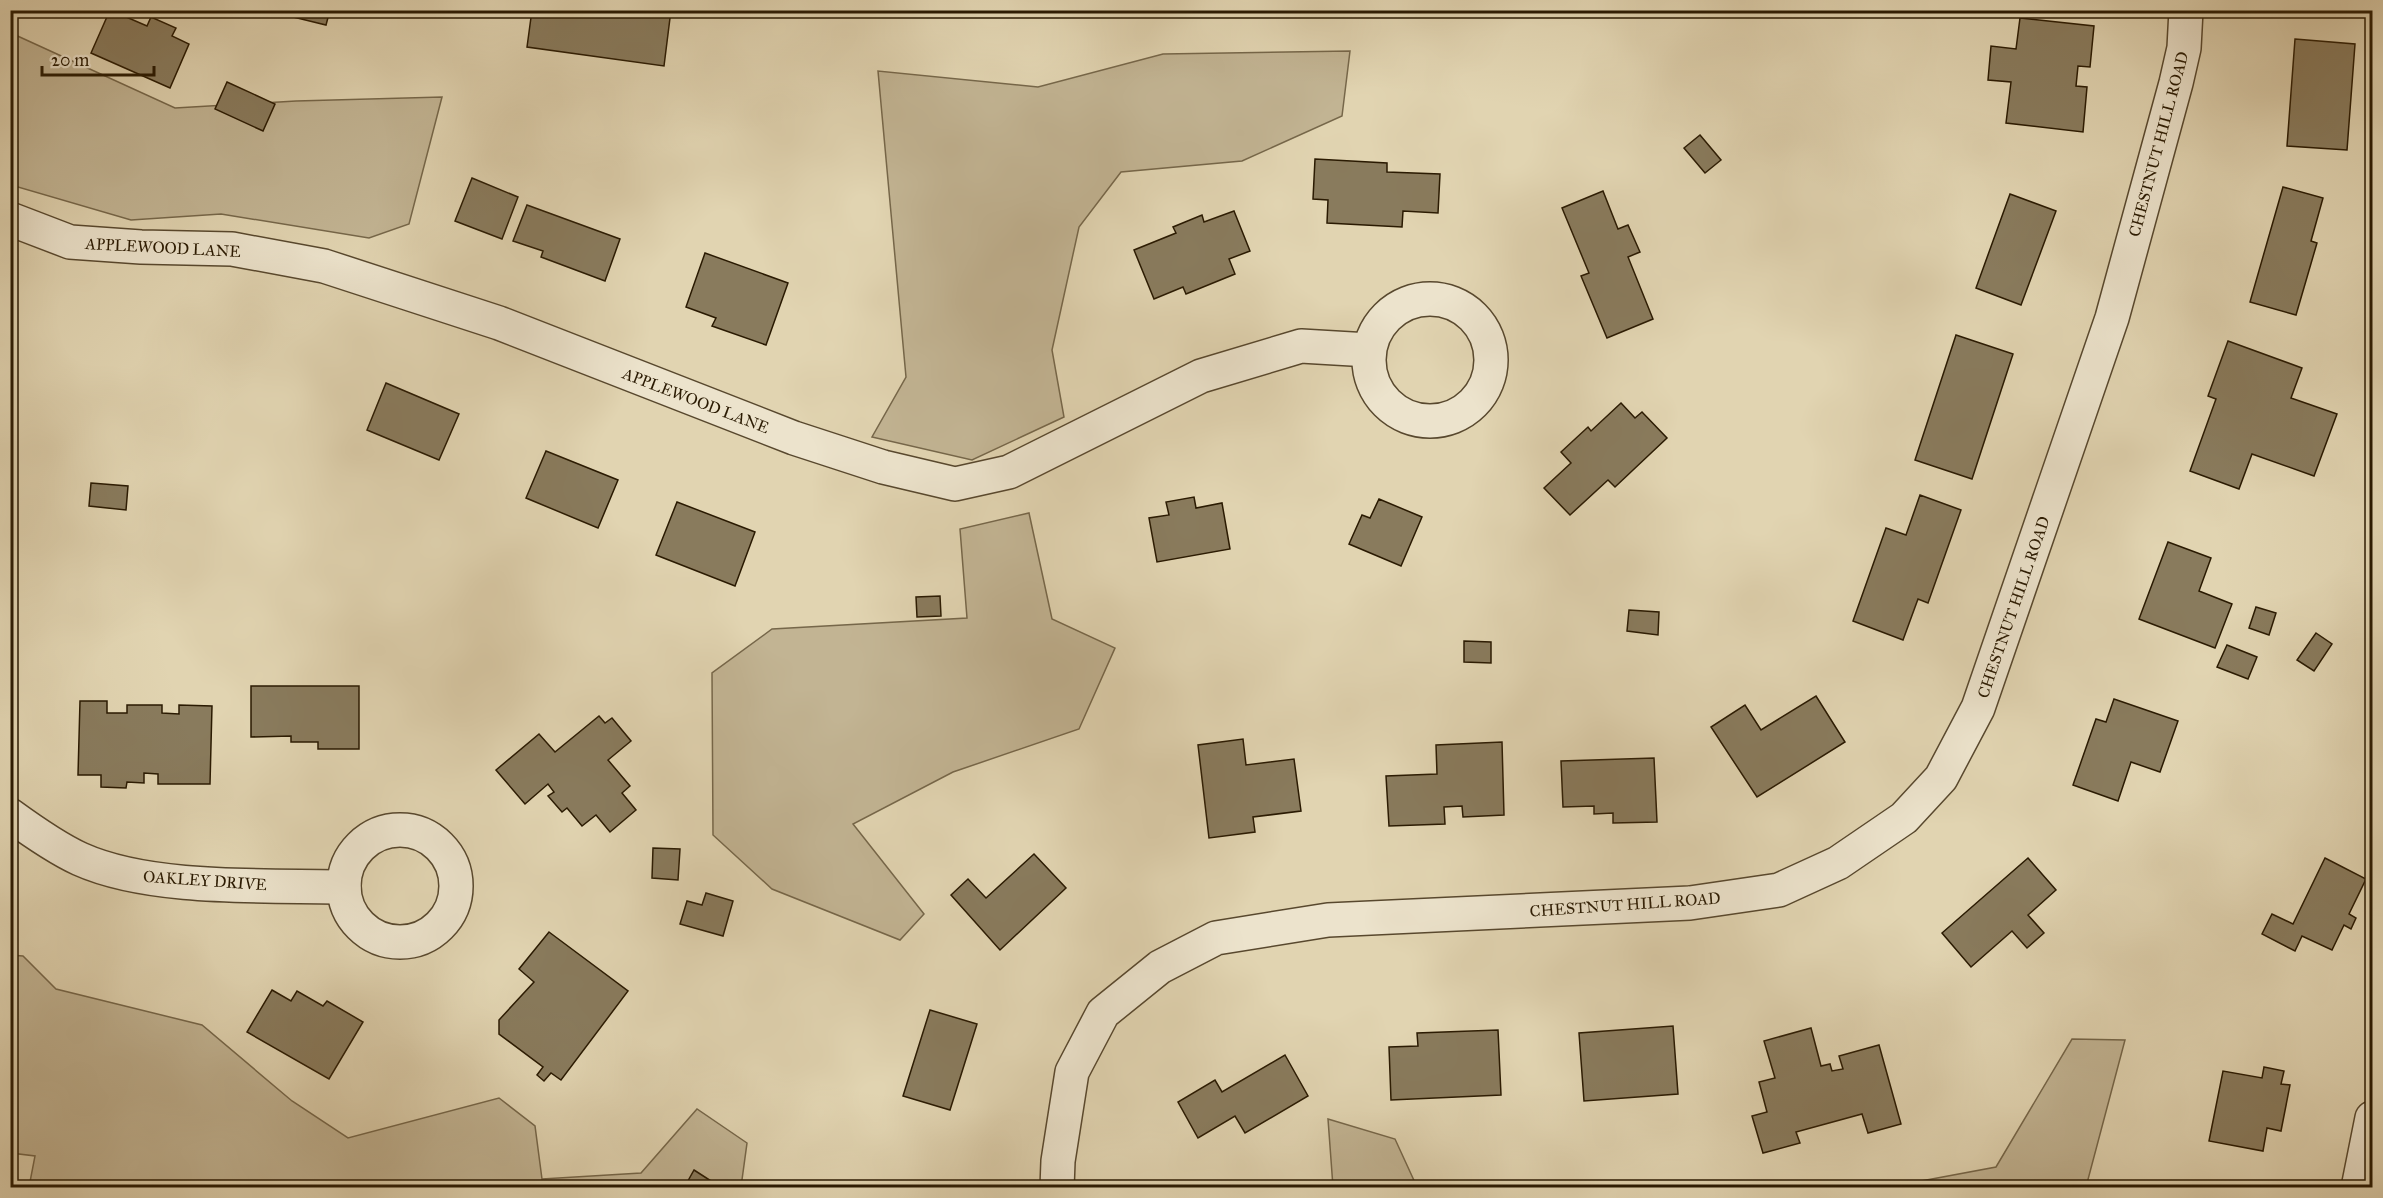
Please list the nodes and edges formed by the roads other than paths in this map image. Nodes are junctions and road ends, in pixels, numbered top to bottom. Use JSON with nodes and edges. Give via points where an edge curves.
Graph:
{"nodes":[{"id":1,"x":2186,"y":10,"type":"edge"},
{"id":2,"x":10,"y":219,"type":"edge"},
{"id":3,"x":1369,"y":350,"type":"dead end"},
{"id":4,"x":10,"y":815,"type":"edge"},
{"id":5,"x":344,"y":887,"type":"dead end"},
{"id":6,"x":2373,"y":1118,"type":"edge"},
{"id":7,"x":1057,"y":1188,"type":"edge"},
{"id":8,"x":2358,"y":1188,"type":"edge"}],
"edges":[{"from":1,"to":7,"type":"street","name":"CHESTNUT HILL ROAD","via":[[2184,48],[2176,83],[2112,318],[1978,708],[1941,778],[1904,818],[1838,863],[1779,890],[1690,903],[1328,920],[1216,938],[1160,967],[1103,1012],[1072,1072]]},
{"from":2,"to":3,"type":"street","name":"APPLEWOOD LANE","via":[[70,242],[232,249],[324,266],[499,323],[794,438],[883,467],[955,484],[1009,472],[1201,376],[1301,346]]},
{"from":4,"to":5,"type":"street","name":"OAKLEY DRIVE","via":[[80,859],[114,871],[166,880]]},
{"from":6,"to":8,"type":"street"}]}
